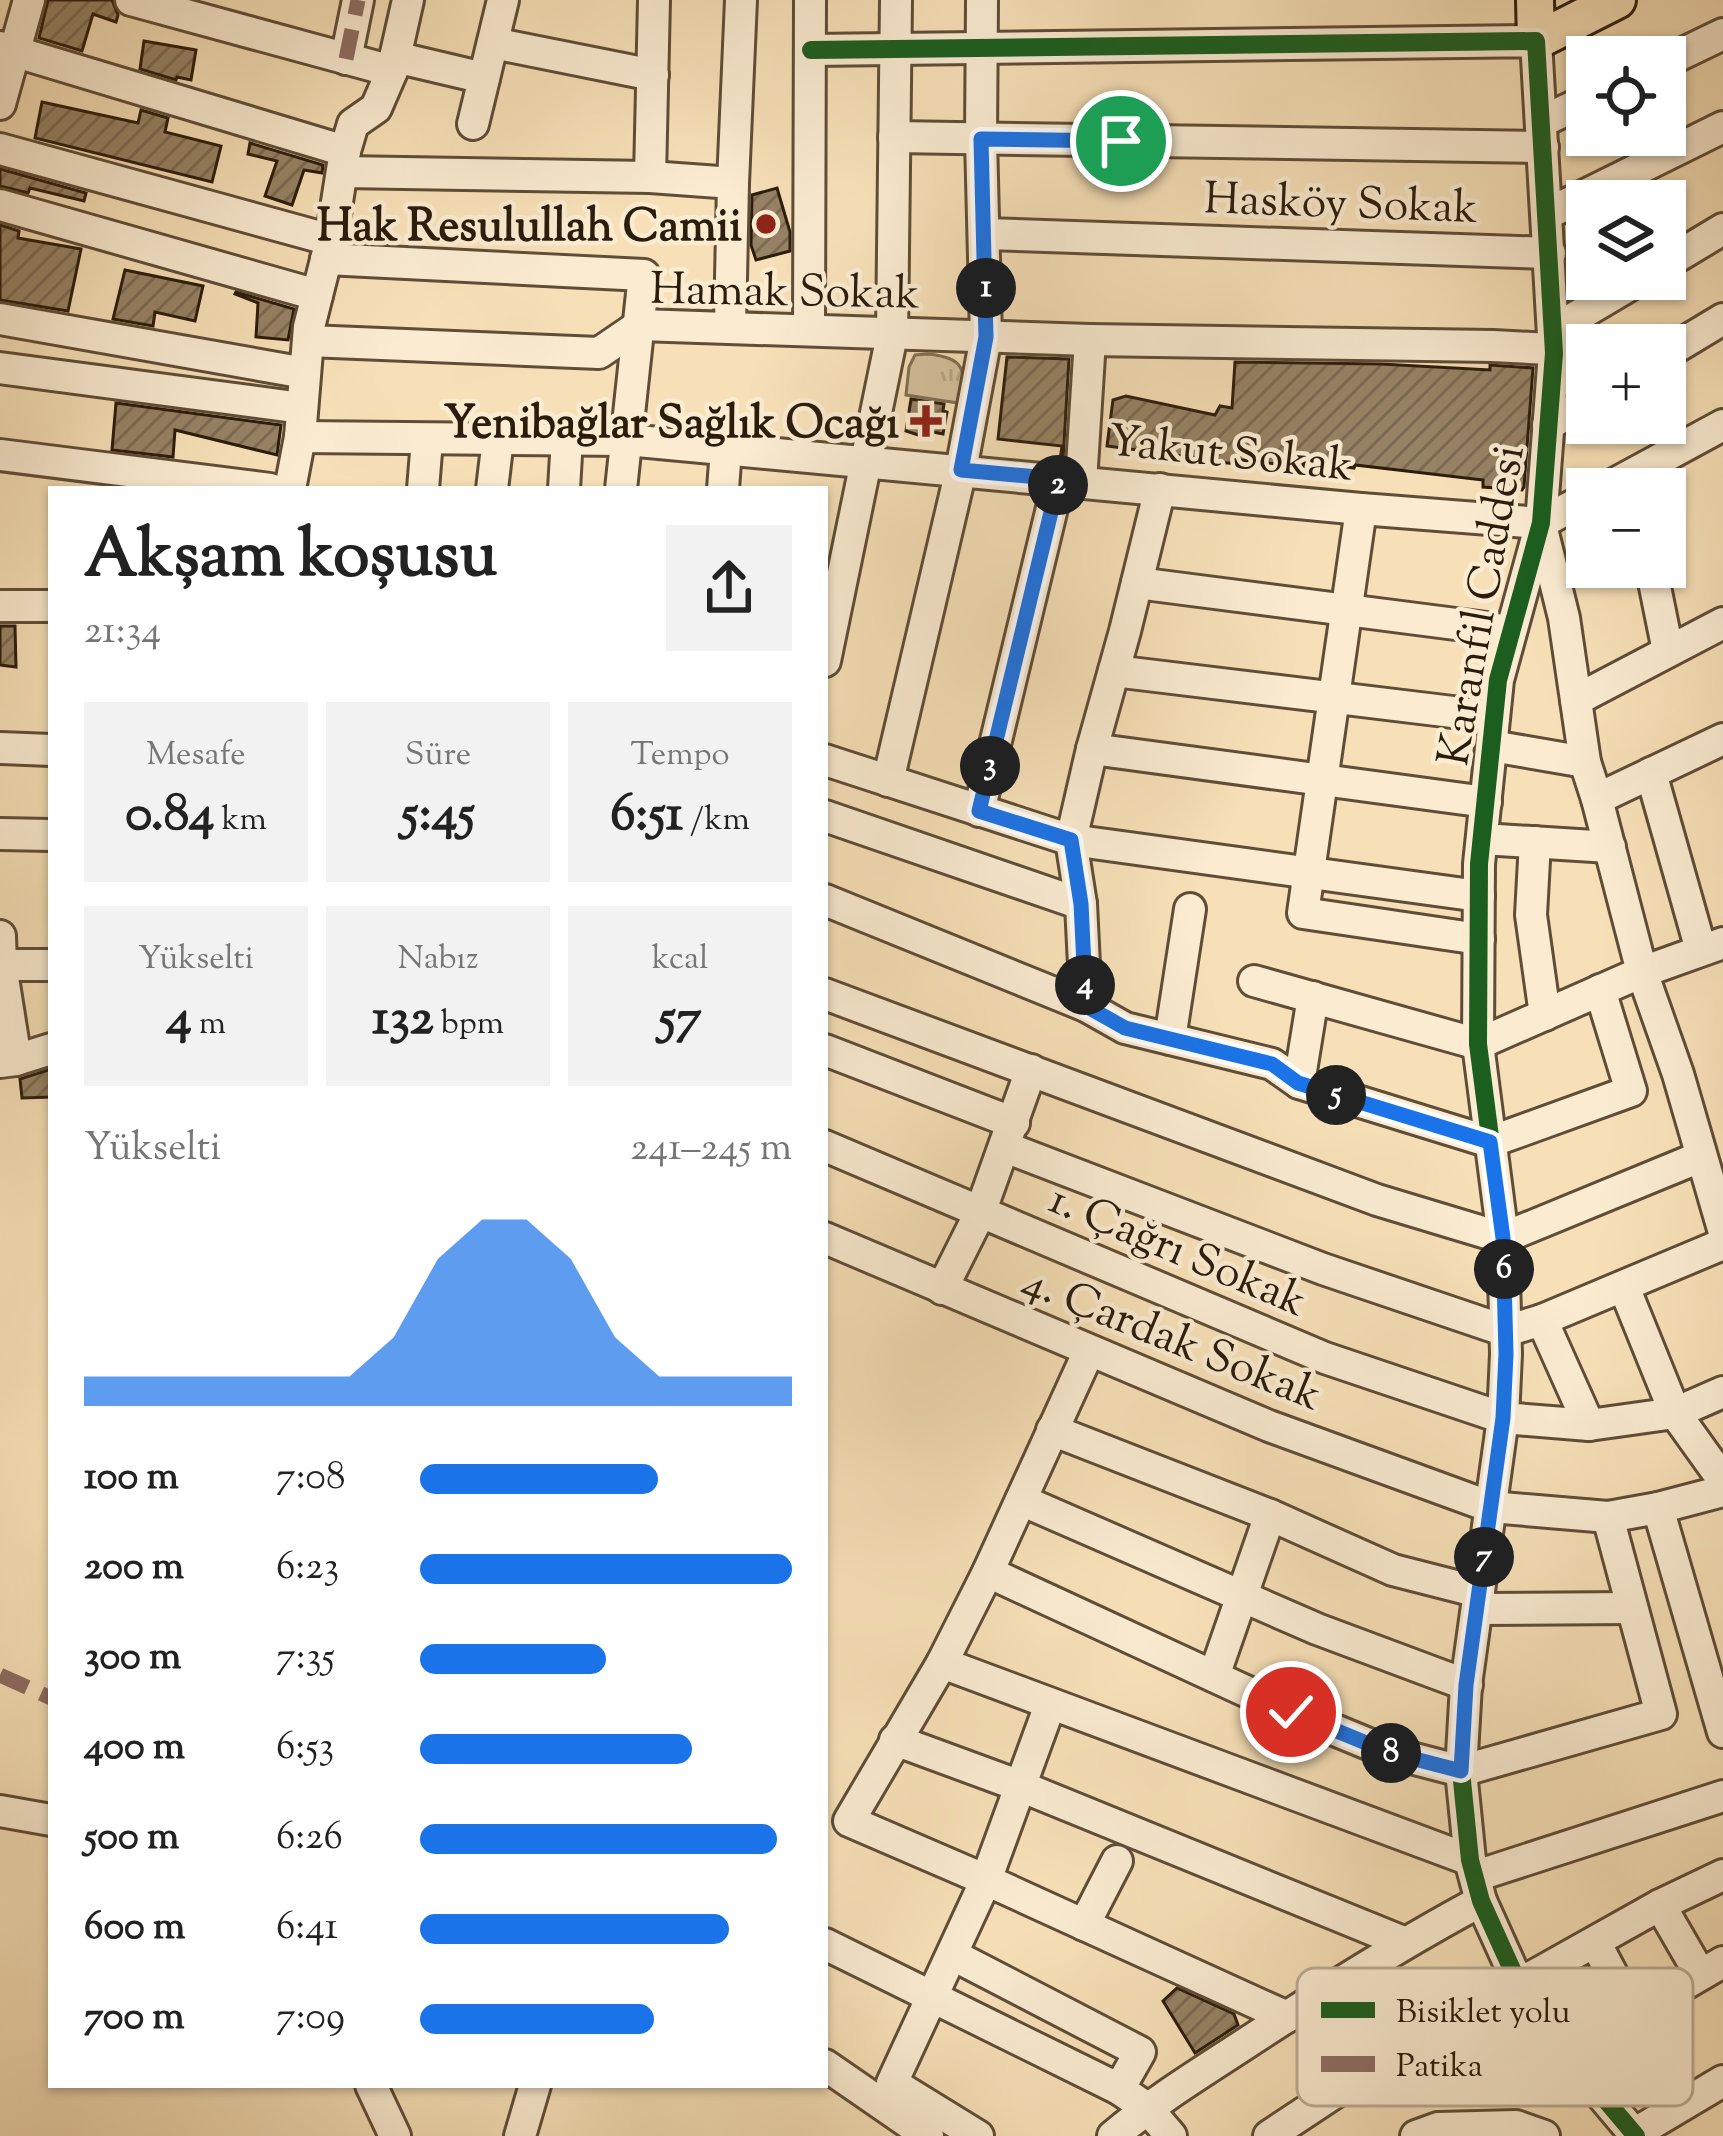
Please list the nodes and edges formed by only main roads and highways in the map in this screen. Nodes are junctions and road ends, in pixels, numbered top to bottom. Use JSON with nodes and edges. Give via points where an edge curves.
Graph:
{"nodes":[{"id":1,"x":1535,"y":0,"type":"edge"},
{"id":2,"x":1617,"y":0,"type":"edge"}],
"edges":[{"from":1,"to":2,"type":"main road","name":"Karanfil Caddesi","via":[[1536,41]]}]}
